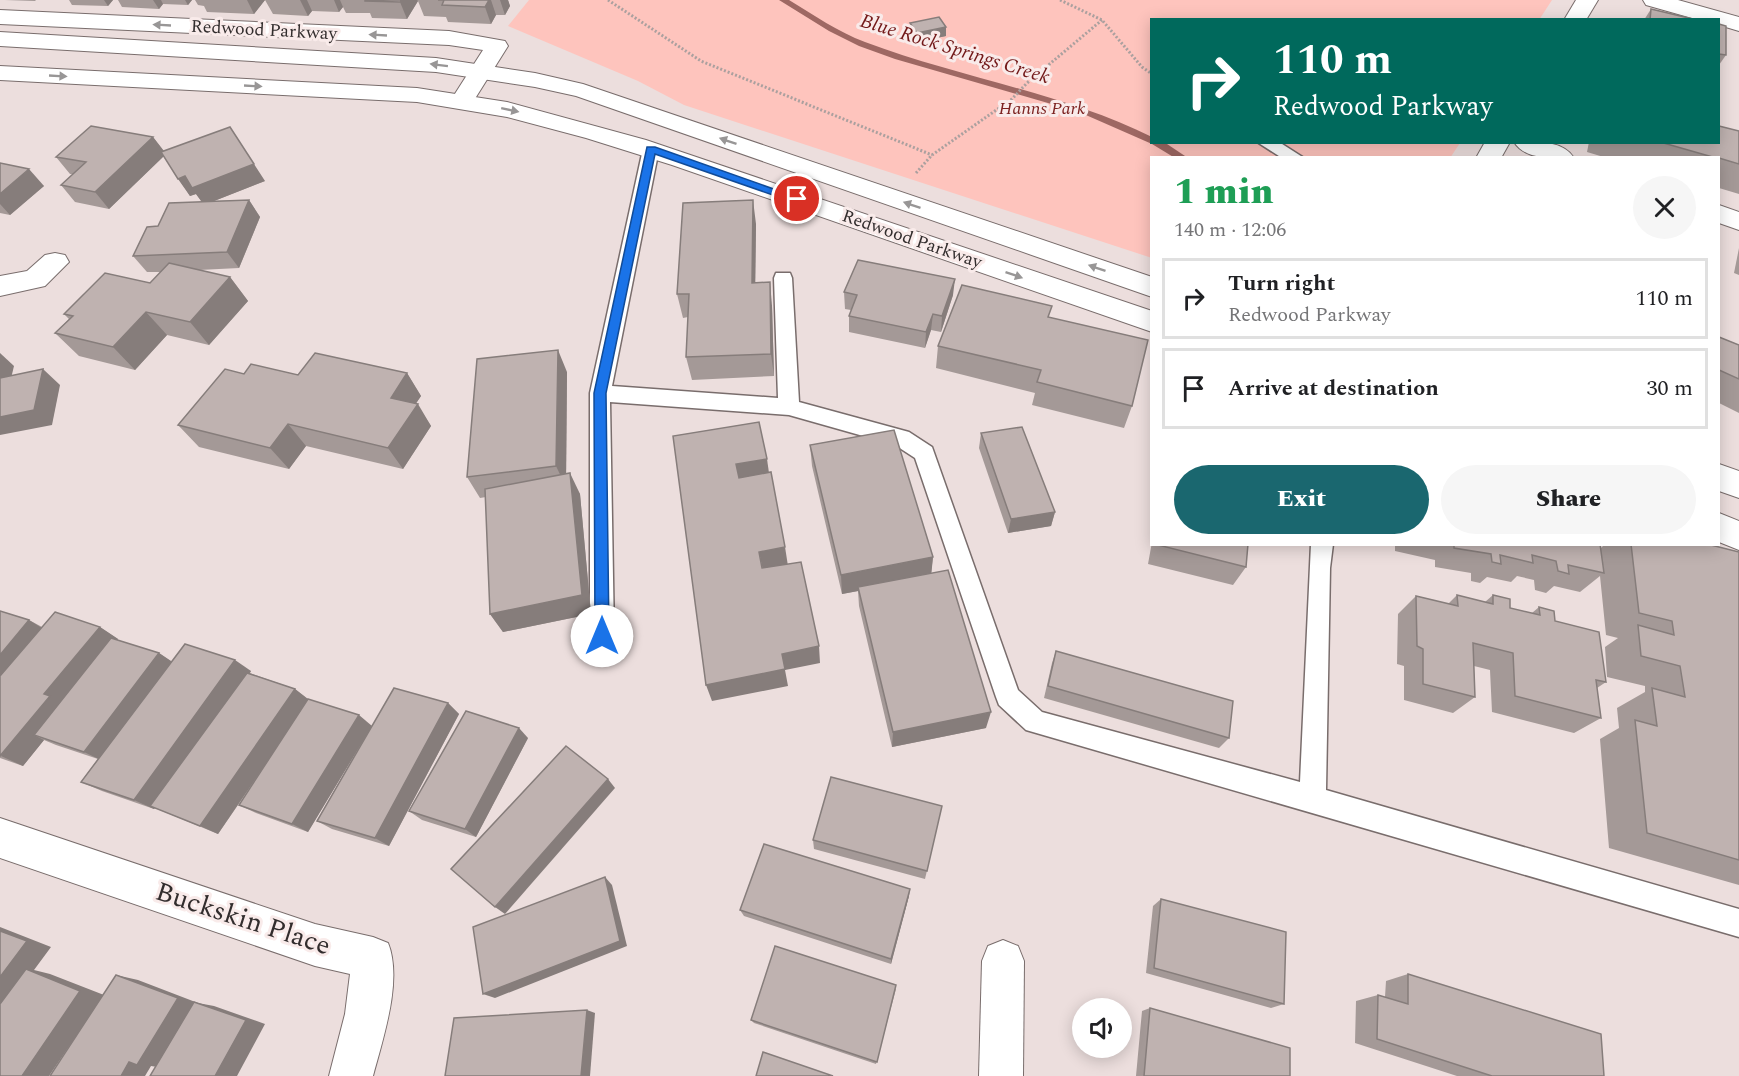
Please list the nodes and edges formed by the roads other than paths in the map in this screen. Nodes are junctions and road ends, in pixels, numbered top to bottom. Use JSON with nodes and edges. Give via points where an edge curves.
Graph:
{"nodes":[{"id":1,"x":1587,"y":0,"type":"edge"},
{"id":2,"x":1654,"y":0,"type":"edge"},
{"id":3,"x":0,"y":17,"type":"edge"},
{"id":4,"x":1576,"y":18,"type":"edge"},
{"id":5,"x":1718,"y":18,"type":"edge"},
{"id":6,"x":1720,"y":19,"type":"edge"},
{"id":7,"x":1739,"y":24,"type":"edge"},
{"id":8,"x":0,"y":39,"type":"edge"},
{"id":9,"x":483,"y":72,"type":"junction"},
{"id":10,"x":0,"y":73,"type":"edge"},
{"id":11,"x":463,"y":100,"type":"junction"},
{"id":12,"x":1269,"y":144,"type":"edge"},
{"id":13,"x":1530,"y":144,"type":"edge"},
{"id":14,"x":651,"y":149,"type":"junction"},
{"id":15,"x":1292,"y":156,"type":"edge"},
{"id":16,"x":1558,"y":156,"type":"edge"},
{"id":17,"x":1720,"y":214,"type":"edge"},
{"id":18,"x":1739,"y":220,"type":"edge"},
{"id":19,"x":55,"y":262,"type":"dead end"},
{"id":20,"x":783,"y":278,"type":"dead end"},
{"id":21,"x":0,"y":286,"type":"edge"},
{"id":22,"x":1150,"y":286,"type":"edge"},
{"id":23,"x":1150,"y":321,"type":"edge"},
{"id":24,"x":600,"y":393,"type":"junction"},
{"id":25,"x":789,"y":407,"type":"junction"},
{"id":26,"x":1720,"y":477,"type":"edge"},
{"id":27,"x":1739,"y":485,"type":"edge"},
{"id":28,"x":1322,"y":546,"type":"edge"},
{"id":29,"x":602,"y":636,"type":"dead end"},
{"id":30,"x":1313,"y":799,"type":"junction"},
{"id":31,"x":0,"y":837,"type":"edge"},
{"id":32,"x":1739,"y":923,"type":"edge"},
{"id":33,"x":1003,"y":961,"type":"dead end"},
{"id":34,"x":351,"y":1076,"type":"edge"},
{"id":35,"x":1001,"y":1076,"type":"edge"}],
"edges":[{"from":1,"to":4,"type":"main road"},
{"from":2,"to":5,"type":"main road"},
{"from":9,"to":3,"type":"main road","name":"Redwood Parkway","one_way":true,"via":[[497,46],[449,38]]},
{"from":6,"to":7,"type":"main road"},
{"from":9,"to":8,"type":"main road","name":"Redwood Parkway","one_way":true,"via":[[436,65]]},
{"from":9,"to":11,"type":"main road","name":"Redwood Parkway"},
{"from":22,"to":9,"type":"main road","name":"Redwood Parkway","one_way":true,"via":[[582,91]]},
{"from":10,"to":11,"type":"main road","name":"Redwood Parkway","one_way":true},
{"from":11,"to":14,"type":"main road","name":"Redwood Parkway","one_way":true,"via":[[542,117]]},
{"from":12,"to":15,"type":"lane"},
{"from":13,"to":16,"type":"main road"},
{"from":14,"to":23,"type":"main road","name":"Redwood Parkway","one_way":true},
{"from":14,"to":24,"type":"lane"},
{"from":17,"to":18,"type":"main road"},
{"from":19,"to":21,"type":"main road","via":[[35,279]]},
{"from":20,"to":25,"type":"lane"},
{"from":24,"to":25,"type":"lane"},
{"from":24,"to":29,"type":"lane"},
{"from":25,"to":30,"type":"lane","via":[[902,438],[924,453],[1008,697],[1035,722]]},
{"from":26,"to":27,"type":"main road"},
{"from":28,"to":30,"type":"lane"},
{"from":30,"to":32,"type":"lane"},
{"from":31,"to":34,"type":"main road","name":"Buckskin Place","via":[[315,945],[373,958],[367,1014]]},
{"from":33,"to":35,"type":"main road"}]}
